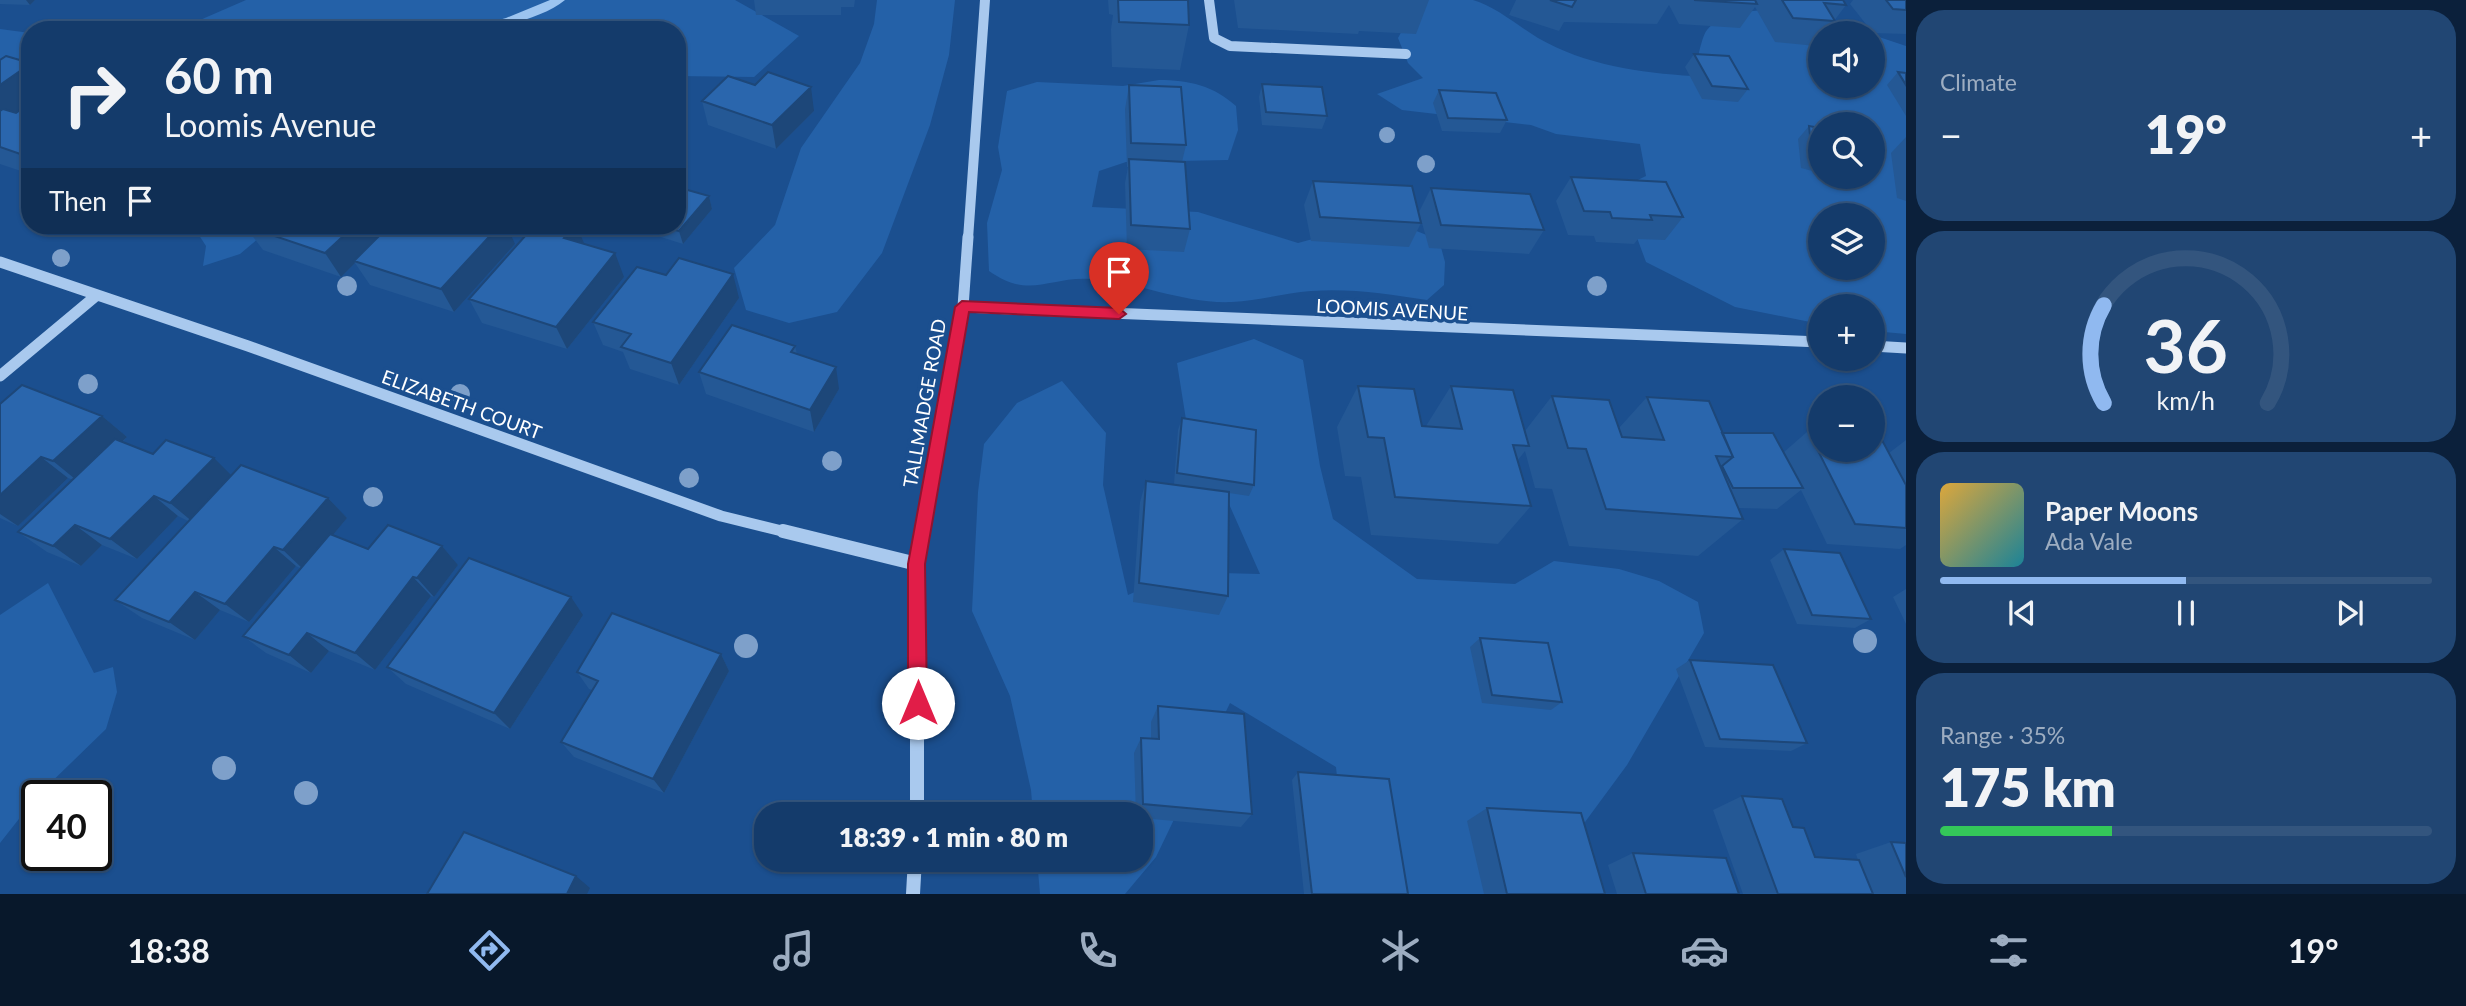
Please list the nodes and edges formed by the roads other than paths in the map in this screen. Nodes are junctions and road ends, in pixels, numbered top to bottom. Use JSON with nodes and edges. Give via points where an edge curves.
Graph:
{"nodes":[{"id":1,"x":985,"y":0,"type":"edge"},
{"id":2,"x":1209,"y":0,"type":"edge"},
{"id":3,"x":1406,"y":54,"type":"dead end"},
{"id":4,"x":0,"y":262,"type":"edge"},
{"id":5,"x":97,"y":295,"type":"junction"},
{"id":6,"x":962,"y":307,"type":"junction"},
{"id":7,"x":1808,"y":342,"type":"edge"},
{"id":8,"x":1885,"y":347,"type":"edge"},
{"id":9,"x":1906,"y":348,"type":"edge"},
{"id":10,"x":0,"y":376,"type":"edge"},
{"id":11,"x":917,"y":564,"type":"junction"},
{"id":12,"x":917,"y":802,"type":"edge"},
{"id":13,"x":914,"y":872,"type":"edge"},
{"id":14,"x":913,"y":894,"type":"edge"}],
"edges":[{"from":1,"to":6,"type":"street","name":"TALLMADGE ROAD"},
{"from":2,"to":3,"type":"street","via":[[1214,38],[1230,46]]},
{"from":4,"to":5,"type":"street","name":"ELIZABETH COURT"},
{"from":5,"to":10,"type":"street"},
{"from":5,"to":11,"type":"street","name":"ELIZABETH COURT","via":[[729,519]]},
{"from":6,"to":7,"type":"street","name":"LOOMIS AVENUE"},
{"from":6,"to":11,"type":"street","name":"TALLMADGE ROAD"},
{"from":8,"to":9,"type":"street"},
{"from":11,"to":12,"type":"street","name":"TALLMADGE ROAD"},
{"from":13,"to":14,"type":"street"}]}
